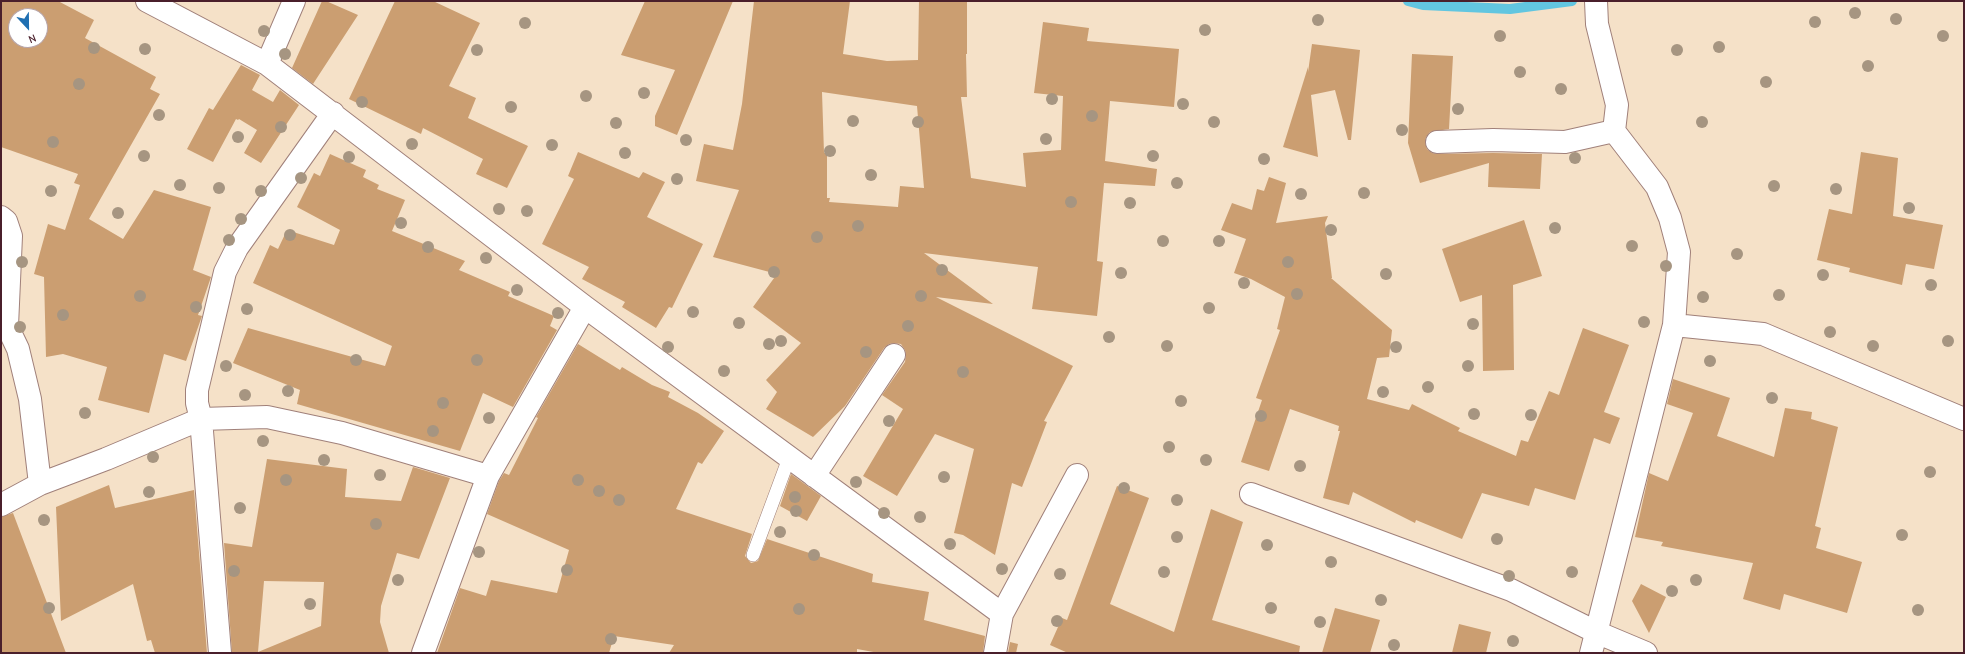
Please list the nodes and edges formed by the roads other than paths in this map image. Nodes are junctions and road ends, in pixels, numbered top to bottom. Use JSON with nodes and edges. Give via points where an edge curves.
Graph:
{"nodes":[{"id":1,"x":147,"y":1,"type":"edge"},
{"id":2,"x":294,"y":1,"type":"edge"},
{"id":3,"x":1596,"y":1,"type":"edge"},
{"id":4,"x":266,"y":64,"type":"junction"},
{"id":5,"x":333,"y":114,"type":"junction"},
{"id":6,"x":1614,"y":131,"type":"junction"},
{"id":7,"x":1437,"y":142,"type":"dead end"},
{"id":8,"x":1,"y":217,"type":"edge"},
{"id":9,"x":585,"y":307,"type":"junction"},
{"id":10,"x":1674,"y":325,"type":"junction"},
{"id":11,"x":894,"y":355,"type":"dead end"},
{"id":12,"x":201,"y":419,"type":"junction"},
{"id":13,"x":1964,"y":419,"type":"edge"},
{"id":14,"x":789,"y":458,"type":"junction"},
{"id":15,"x":1077,"y":475,"type":"dead end"},
{"id":16,"x":488,"y":476,"type":"junction"},
{"id":17,"x":814,"y":476,"type":"junction"},
{"id":18,"x":40,"y":484,"type":"junction"},
{"id":19,"x":1251,"y":494,"type":"dead end"},
{"id":20,"x":1,"y":505,"type":"edge"},
{"id":21,"x":753,"y":555,"type":"dead end"},
{"id":22,"x":1002,"y":614,"type":"junction"},
{"id":23,"x":1594,"y":643,"type":"edge"},
{"id":24,"x":220,"y":653,"type":"edge"},
{"id":25,"x":423,"y":653,"type":"edge"},
{"id":26,"x":995,"y":653,"type":"edge"},
{"id":27,"x":1646,"y":653,"type":"edge"}],
"edges":[{"from":1,"to":4,"type":"street"},
{"from":2,"to":4,"type":"street"},
{"from":3,"to":6,"type":"street","via":[[1597,24],[1617,105]]},
{"from":4,"to":5,"type":"street"},
{"from":5,"to":9,"type":"street"},
{"from":5,"to":12,"type":"street","via":[[237,248],[225,272],[197,390]]},
{"from":6,"to":7,"type":"street","via":[[1565,142]]},
{"from":6,"to":10,"type":"street","via":[[1657,187],[1670,218],[1679,252]]},
{"from":8,"to":18,"type":"street","via":[[6,222],[10,236],[7,326],[18,349],[30,399]]},
{"from":9,"to":14,"type":"street"},
{"from":9,"to":16,"type":"street"},
{"from":10,"to":13,"type":"street","via":[[1763,334]]},
{"from":10,"to":23,"type":"street"},
{"from":11,"to":17,"type":"street"},
{"from":12,"to":16,"type":"street","via":[[267,417],[342,434]]},
{"from":12,"to":18,"type":"street"},
{"from":12,"to":24,"type":"street"},
{"from":14,"to":17,"type":"street"},
{"from":14,"to":21,"type":"lane"},
{"from":15,"to":22,"type":"street"},
{"from":16,"to":25,"type":"street"},
{"from":17,"to":22,"type":"street"},
{"from":18,"to":20,"type":"street"},
{"from":19,"to":23,"type":"street","via":[[1511,590]]},
{"from":22,"to":26,"type":"street"},
{"from":23,"to":27,"type":"street"}]}
